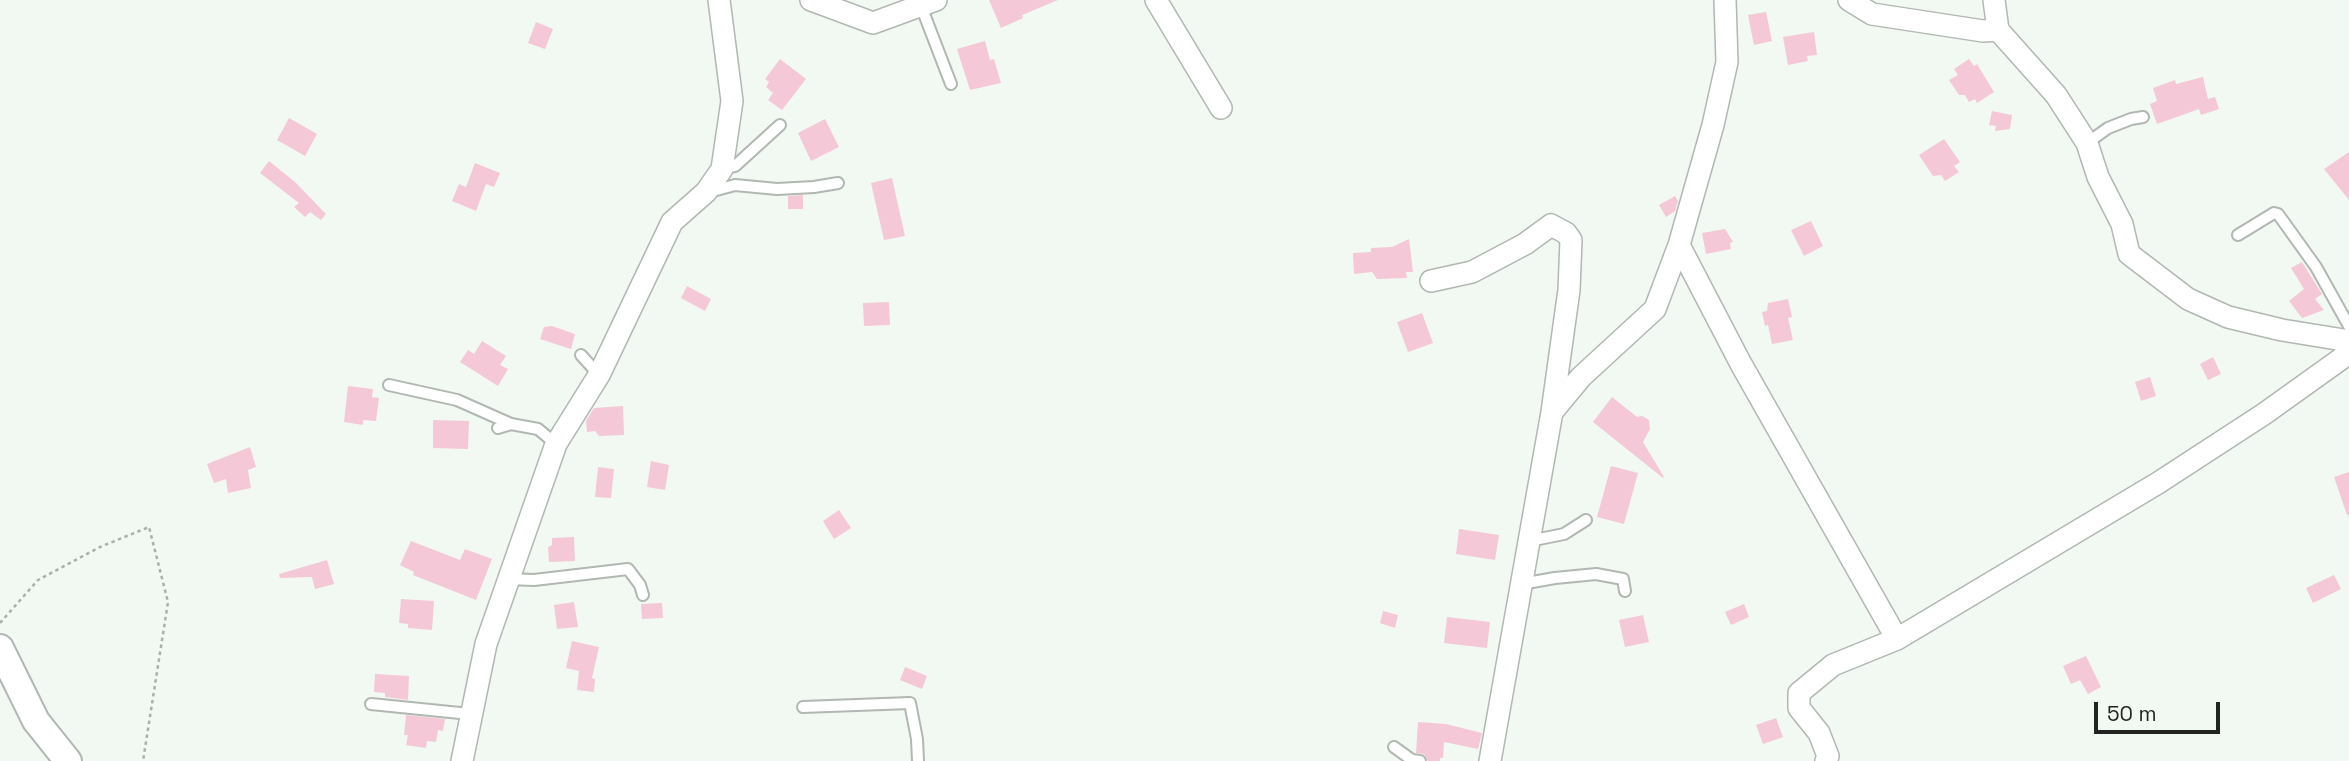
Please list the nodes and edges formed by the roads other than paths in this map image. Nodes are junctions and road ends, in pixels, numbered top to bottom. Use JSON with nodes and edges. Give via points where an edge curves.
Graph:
{"nodes":[{"id":1,"x":719,"y":0,"type":"edge"},
{"id":2,"x":811,"y":0,"type":"edge"},
{"id":3,"x":1156,"y":0,"type":"edge"},
{"id":4,"x":1725,"y":0,"type":"edge"},
{"id":5,"x":1849,"y":0,"type":"edge"},
{"id":6,"x":1994,"y":0,"type":"edge"},
{"id":7,"x":928,"y":3,"type":"edge"},
{"id":8,"x":1998,"y":30,"type":"junction"},
{"id":9,"x":951,"y":84,"type":"dead end"},
{"id":10,"x":1221,"y":108,"type":"dead end"},
{"id":11,"x":2143,"y":117,"type":"dead end"},
{"id":12,"x":780,"y":125,"type":"dead end"},
{"id":13,"x":2087,"y":143,"type":"junction"},
{"id":14,"x":722,"y":169,"type":"junction"},
{"id":15,"x":838,"y":183,"type":"dead end"},
{"id":16,"x":706,"y":192,"type":"junction"},
{"id":17,"x":2238,"y":235,"type":"dead end"},
{"id":18,"x":1679,"y":245,"type":"junction"},
{"id":19,"x":1431,"y":281,"type":"dead end"},
{"id":20,"x":2348,"y":346,"type":"edge"},
{"id":21,"x":581,"y":355,"type":"dead end"},
{"id":22,"x":599,"y":375,"type":"junction"},
{"id":23,"x":388,"y":385,"type":"dead end"},
{"id":24,"x":1552,"y":412,"type":"junction"},
{"id":25,"x":511,"y":424,"type":"junction"},
{"id":26,"x":498,"y":428,"type":"dead end"},
{"id":27,"x":556,"y":444,"type":"junction"},
{"id":28,"x":1586,"y":520,"type":"dead end"},
{"id":29,"x":1529,"y":541,"type":"junction"},
{"id":30,"x":507,"y":579,"type":"junction"},
{"id":31,"x":1521,"y":584,"type":"junction"},
{"id":32,"x":1625,"y":591,"type":"dead end"},
{"id":33,"x":643,"y":595,"type":"dead end"},
{"id":34,"x":1897,"y":639,"type":"junction"},
{"id":35,"x":0,"y":648,"type":"edge"},
{"id":36,"x":371,"y":704,"type":"dead end"},
{"id":37,"x":803,"y":707,"type":"dead end"},
{"id":38,"x":470,"y":714,"type":"junction"},
{"id":39,"x":1394,"y":747,"type":"dead end"},
{"id":40,"x":68,"y":761,"type":"edge"},
{"id":41,"x":462,"y":761,"type":"edge"},
{"id":42,"x":918,"y":761,"type":"edge"},
{"id":43,"x":1420,"y":761,"type":"edge"},
{"id":44,"x":1490,"y":761,"type":"edge"},
{"id":45,"x":1826,"y":761,"type":"edge"}],
"edges":[{"from":1,"to":14,"type":"street","via":[[732,101]]},
{"from":2,"to":7,"type":"street","via":[[873,23]]},
{"from":3,"to":10,"type":"street"},
{"from":4,"to":18,"type":"street","via":[[1727,62]]},
{"from":5,"to":8,"type":"street","via":[[1872,14]]},
{"from":6,"to":8,"type":"street"},
{"from":7,"to":9,"type":"lane"},
{"from":8,"to":13,"type":"street","via":[[2056,95]]},
{"from":11,"to":13,"type":"lane","via":[[2108,128]]},
{"from":12,"to":14,"type":"lane","via":[[735,166]]},
{"from":13,"to":20,"type":"street","via":[[2122,224],[2129,254],[2188,299],[2228,317]]},
{"from":14,"to":16,"type":"street"},
{"from":15,"to":16,"type":"lane","via":[[777,189],[735,185]]},
{"from":16,"to":22,"type":"street","via":[[672,222]]},
{"from":17,"to":20,"type":"lane","via":[[2278,214],[2316,267]]},
{"from":18,"to":24,"type":"street","via":[[1655,309],[1581,376]]},
{"from":18,"to":34,"type":"street"},
{"from":19,"to":24,"type":"street","via":[[1472,272],[1551,225],[1566,233],[1571,240],[1569,290]]},
{"from":20,"to":34,"type":"street","via":[[2264,414],[2158,483]]},
{"from":21,"to":22,"type":"lane"},
{"from":22,"to":27,"type":"street"},
{"from":23,"to":25,"type":"lane","via":[[457,400]]},
{"from":24,"to":29,"type":"street"},
{"from":25,"to":26,"type":"lane"},
{"from":25,"to":27,"type":"lane","via":[[538,429]]},
{"from":27,"to":30,"type":"street"},
{"from":28,"to":29,"type":"lane","via":[[1564,534]]},
{"from":29,"to":31,"type":"street"},
{"from":30,"to":33,"type":"lane","via":[[628,569]]},
{"from":30,"to":38,"type":"street"},
{"from":31,"to":32,"type":"lane","via":[[1596,574],[1623,579]]},
{"from":31,"to":44,"type":"street"},
{"from":34,"to":45,"type":"street","via":[[1833,665],[1799,693],[1800,708],[1819,733]]},
{"from":35,"to":40,"type":"street","via":[[36,721]]},
{"from":36,"to":38,"type":"lane"},
{"from":37,"to":42,"type":"lane","via":[[910,703]]},
{"from":38,"to":41,"type":"street"},
{"from":39,"to":43,"type":"lane"}]}
